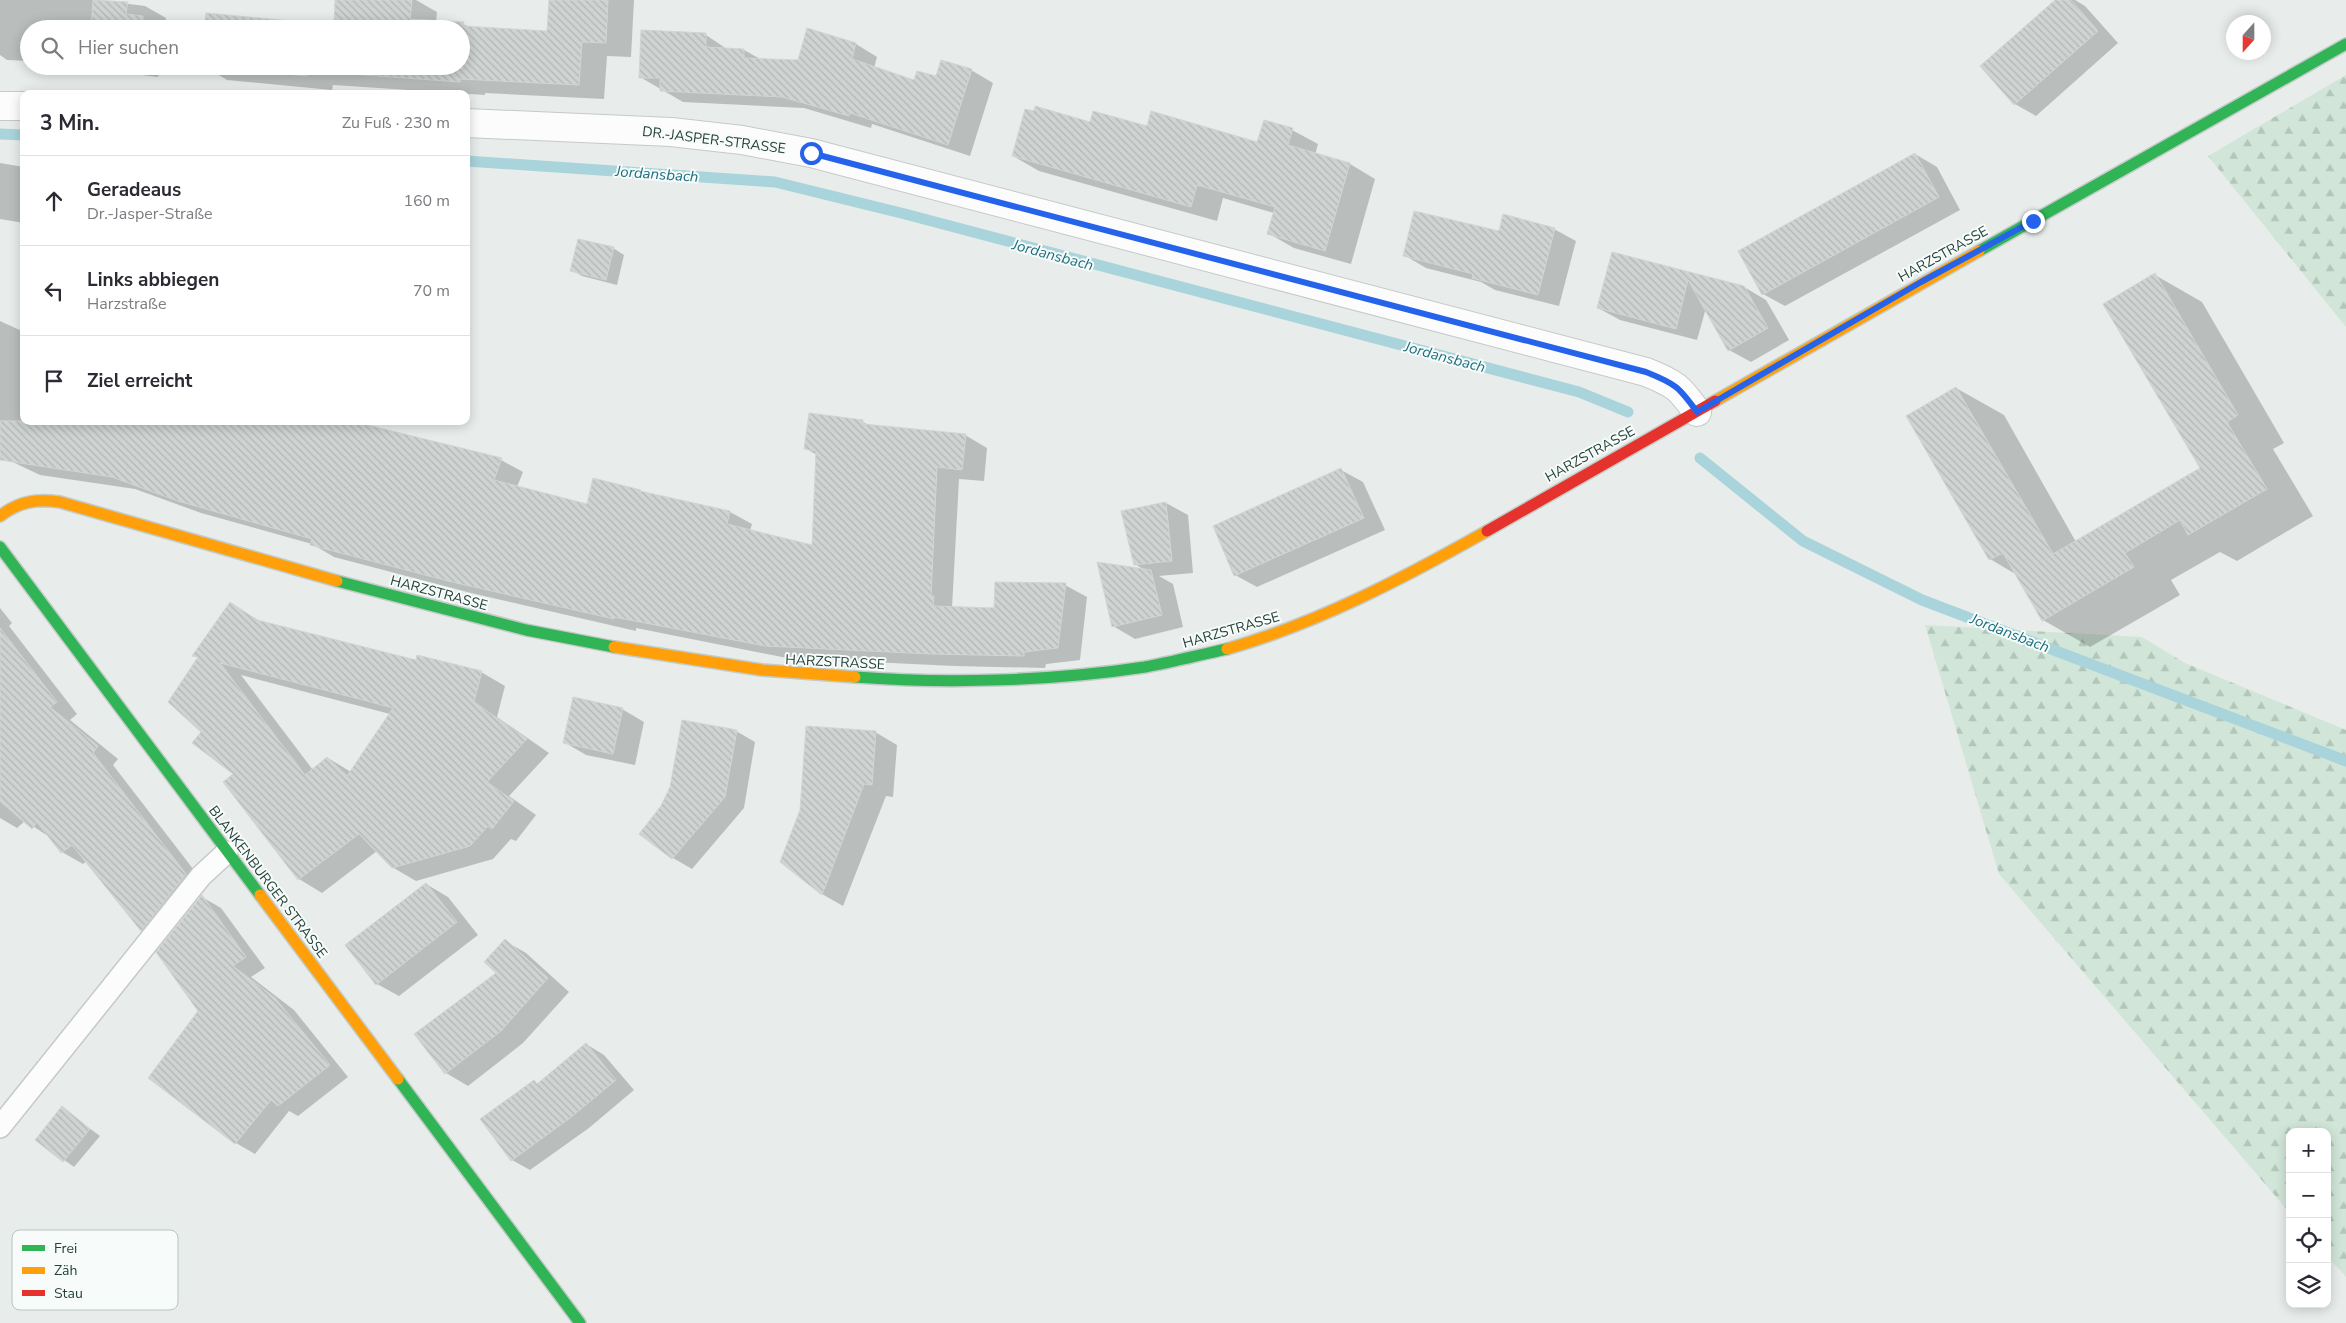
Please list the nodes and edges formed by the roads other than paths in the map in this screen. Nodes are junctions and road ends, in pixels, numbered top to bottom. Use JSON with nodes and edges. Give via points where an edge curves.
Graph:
{"nodes":[{"id":1,"x":2346,"y":44,"type":"edge"},
{"id":2,"x":0,"y":106,"type":"edge"},
{"id":3,"x":20,"y":106,"type":"edge"},
{"id":4,"x":470,"y":123,"type":"edge"},
{"id":5,"x":1697,"y":412,"type":"junction"},
{"id":6,"x":0,"y":516,"type":"edge"},
{"id":7,"x":0,"y":547,"type":"edge"},
{"id":8,"x":227,"y":852,"type":"junction"},
{"id":9,"x":0,"y":1126,"type":"edge"},
{"id":10,"x":580,"y":1323,"type":"edge"}],
"edges":[{"from":1,"to":5,"type":"street","name":"HARZSTRASSE","via":[[1921,282]]},
{"from":2,"to":3,"type":"street"},
{"from":4,"to":5,"type":"street","name":"DR.-JASPER-STRASSE","via":[[670,132],[742,140],[811,153],[1646,372],[1680,389]]},
{"from":5,"to":6,"type":"street","name":"HARZSTRASSE","via":[[1386,587],[1292,628],[1223,650],[1166,663],[1046,677],[910,681],[784,674],[716,666],[547,636],[453,614],[60,502],[32,499]]},
{"from":7,"to":8,"type":"street","name":"BLANKENBURGER STRASSE"},
{"from":8,"to":9,"type":"lane","via":[[201,876]]},
{"from":8,"to":10,"type":"street","name":"BLANKENBURGER STRASSE"}]}
